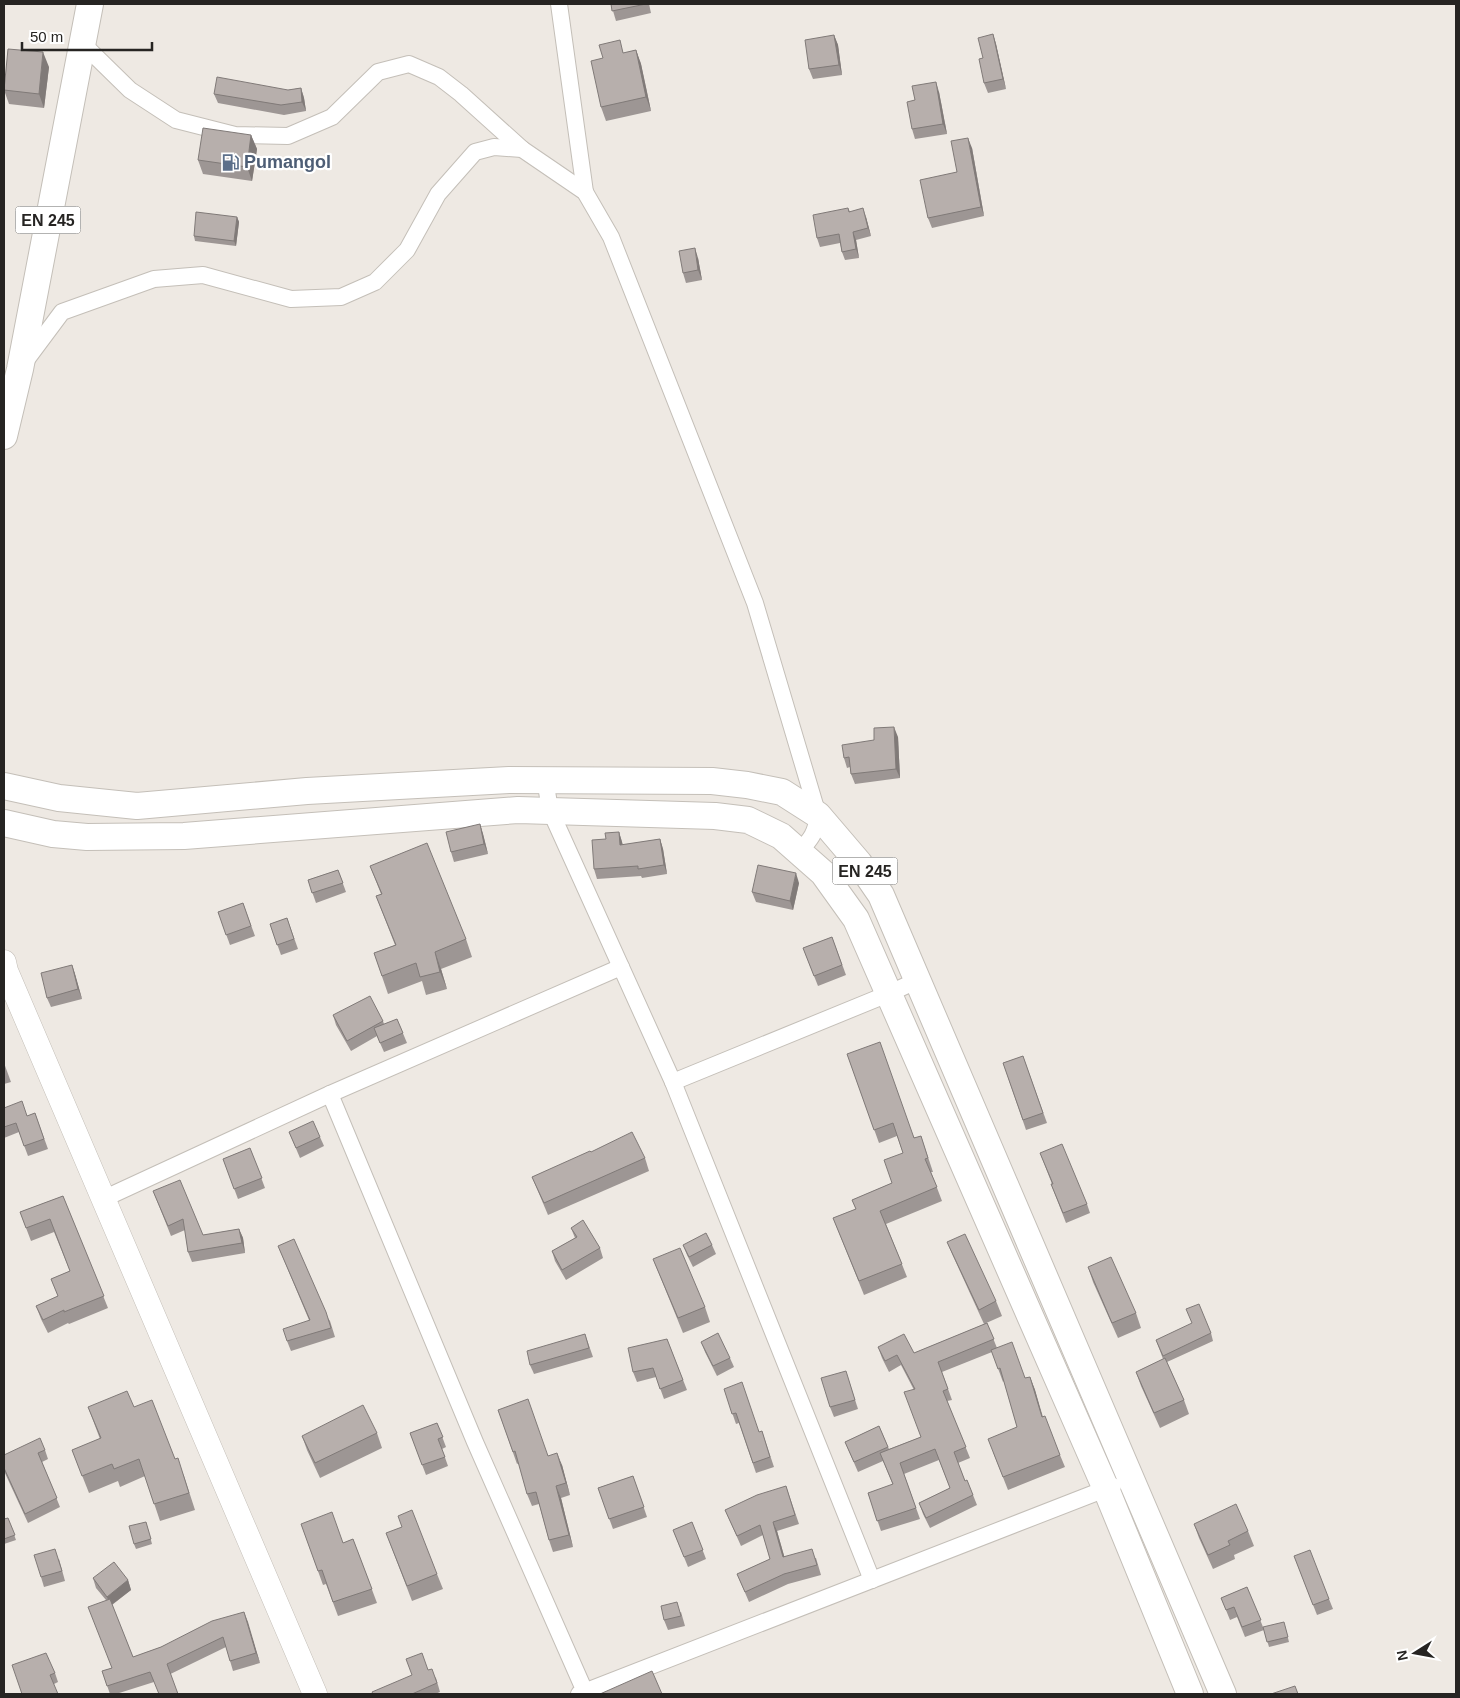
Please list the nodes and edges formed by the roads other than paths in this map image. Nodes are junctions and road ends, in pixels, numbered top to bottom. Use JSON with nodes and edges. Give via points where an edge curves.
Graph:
{"nodes":[{"id":1,"x":90,"y":4,"type":"edge"},
{"id":2,"x":559,"y":4,"type":"edge"},
{"id":3,"x":82,"y":44,"type":"junction"},
{"id":4,"x":522,"y":149,"type":"junction"},
{"id":5,"x":585,"y":192,"type":"junction"},
{"id":6,"x":20,"y":369,"type":"junction"},
{"id":7,"x":4,"y":436,"type":"edge"},
{"id":8,"x":545,"y":779,"type":"junction"},
{"id":9,"x":4,"y":786,"type":"edge"},
{"id":10,"x":550,"y":810,"type":"junction"},
{"id":11,"x":818,"y":815,"type":"junction"},
{"id":12,"x":4,"y":823,"type":"edge"},
{"id":13,"x":799,"y":852,"type":"junction"},
{"id":14,"x":4,"y":962,"type":"edge"},
{"id":15,"x":621,"y":967,"type":"junction"},
{"id":16,"x":918,"y":980,"type":"junction"},
{"id":17,"x":888,"y":994,"type":"junction"},
{"id":18,"x":673,"y":1082,"type":"junction"},
{"id":19,"x":330,"y":1094,"type":"junction"},
{"id":20,"x":103,"y":1200,"type":"junction"},
{"id":21,"x":1043,"y":1275,"type":"junction"},
{"id":22,"x":1017,"y":1288,"type":"junction"},
{"id":23,"x":1131,"y":1479,"type":"junction"},
{"id":24,"x":1106,"y":1489,"type":"junction"},
{"id":25,"x":872,"y":1580,"type":"junction"},
{"id":26,"x":314,"y":1694,"type":"edge"},
{"id":27,"x":583,"y":1694,"type":"edge"},
{"id":28,"x":1190,"y":1694,"type":"edge"},
{"id":29,"x":1223,"y":1694,"type":"edge"}],
"edges":[{"from":1,"to":3,"type":"main road","number":"EN 245"},
{"from":2,"to":5,"type":"street"},
{"from":3,"to":4,"type":"street","via":[[130,90],[176,120],[235,135],[288,136],[332,117],[378,72],[409,64],[439,78],[461,94]]},
{"from":3,"to":6,"type":"main road","number":"EN 245"},
{"from":4,"to":5,"type":"street"},
{"from":4,"to":6,"type":"street","via":[[494,147],[475,152],[438,194],[407,250],[375,282],[341,297],[291,299],[203,275],[154,279],[62,312]]},
{"from":5,"to":11,"type":"street","via":[[611,238],[755,603]]},
{"from":6,"to":7,"type":"main road","number":"EN 245"},
{"from":8,"to":9,"type":"main road","number":"EN 245","via":[[307,791],[137,806],[59,798]]},
{"from":8,"to":10,"type":"street"},
{"from":8,"to":11,"type":"main road","number":"EN 245","via":[[712,780],[782,792]]},
{"from":10,"to":12,"type":"main road","number":"EN 245","via":[[184,836],[87,837],[53,834]]},
{"from":10,"to":13,"type":"main road","number":"EN 245","via":[[748,820],[781,836]]},
{"from":10,"to":15,"type":"street"},
{"from":11,"to":13,"type":"street","via":[[812,837]]},
{"from":11,"to":16,"type":"main road","number":"EN 245","via":[[881,895]]},
{"from":13,"to":17,"type":"main road","number":"EN 245","via":[[823,873],[856,919]]},
{"from":14,"to":20,"type":"main road"},
{"from":15,"to":18,"type":"street"},
{"from":15,"to":19,"type":"street"},
{"from":16,"to":17,"type":"street"},
{"from":16,"to":21,"type":"main road","number":"EN 245"},
{"from":17,"to":18,"type":"street"},
{"from":17,"to":22,"type":"main road","number":"EN 245"},
{"from":18,"to":25,"type":"street"},
{"from":19,"to":20,"type":"street"},
{"from":19,"to":27,"type":"street"},
{"from":20,"to":26,"type":"main road"},
{"from":21,"to":22,"type":"main road"},
{"from":21,"to":23,"type":"main road","number":"EN 245"},
{"from":22,"to":24,"type":"main road","number":"EN 245"},
{"from":23,"to":24,"type":"street"},
{"from":23,"to":29,"type":"main road","number":"EN 245"},
{"from":24,"to":25,"type":"street"},
{"from":24,"to":28,"type":"main road","number":"EN 245"},
{"from":25,"to":27,"type":"street"}]}
